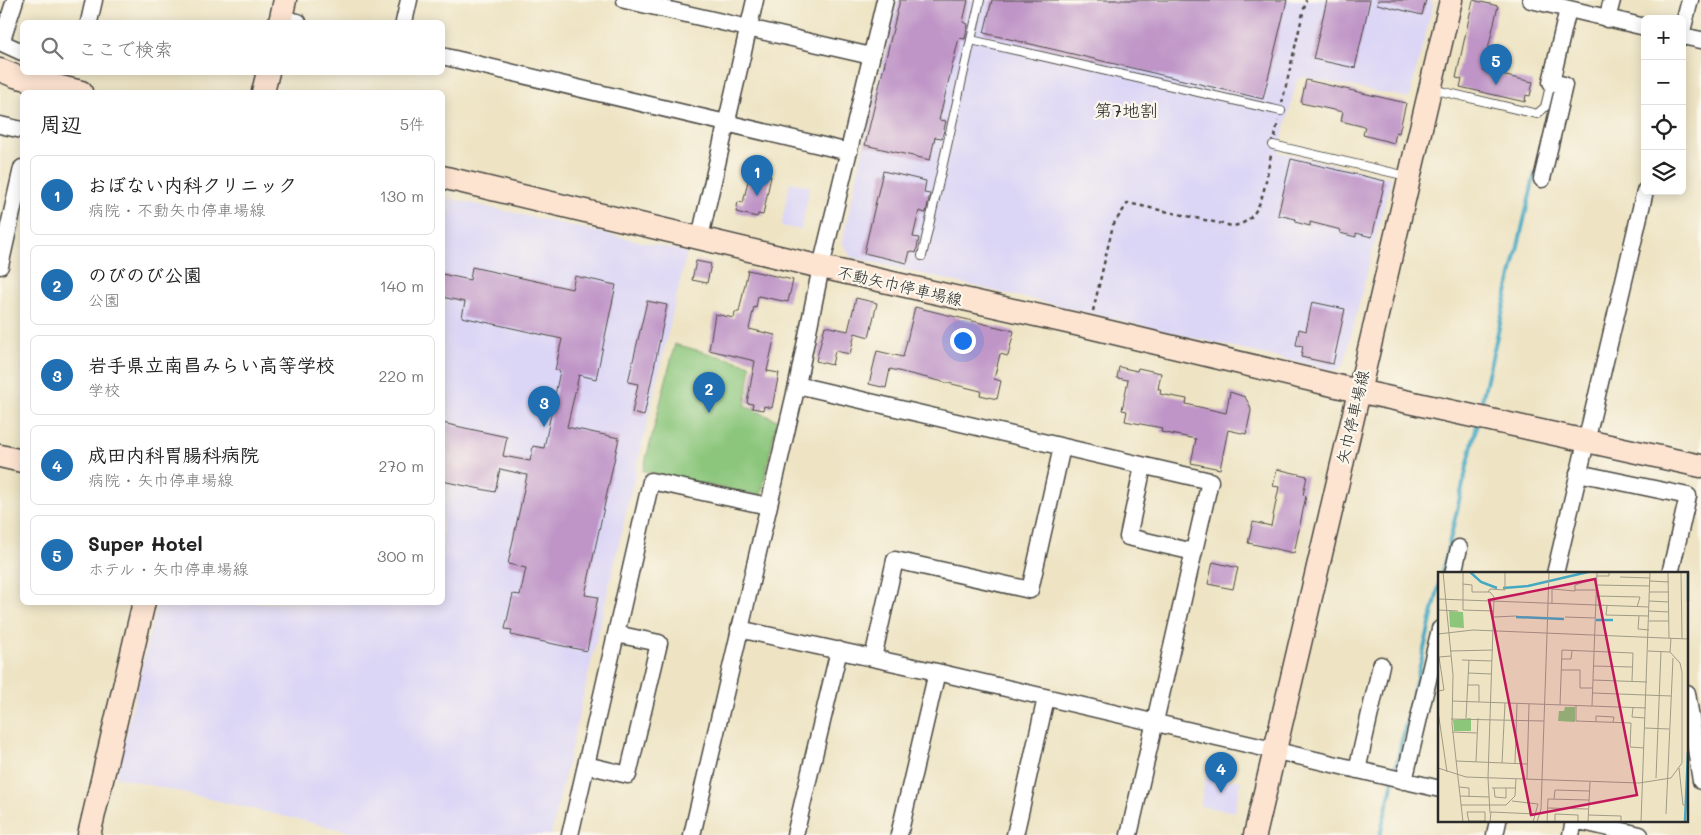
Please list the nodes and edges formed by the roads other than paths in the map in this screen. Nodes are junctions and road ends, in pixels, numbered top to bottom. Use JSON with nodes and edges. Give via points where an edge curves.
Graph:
{"nodes":[{"id":1,"x":15,"y":0,"type":"edge"},
{"id":2,"x":94,"y":0,"type":"edge"},
{"id":3,"x":409,"y":0,"type":"edge"},
{"id":4,"x":625,"y":0,"type":"edge"},
{"id":5,"x":756,"y":0,"type":"edge"},
{"id":6,"x":885,"y":0,"type":"edge"},
{"id":7,"x":980,"y":0,"type":"edge"},
{"id":8,"x":1451,"y":0,"type":"edge"},
{"id":9,"x":1531,"y":0,"type":"edge"},
{"id":10,"x":1612,"y":0,"type":"edge"},
{"id":11,"x":1690,"y":0,"type":"edge"},
{"id":12,"x":1568,"y":9,"type":"junction"},
{"id":13,"x":1686,"y":16,"type":"edge"},
{"id":14,"x":1607,"y":19,"type":"junction"},
{"id":15,"x":89,"y":20,"type":"edge"},
{"id":16,"x":404,"y":20,"type":"edge"},
{"id":17,"x":1641,"y":27,"type":"edge"},
{"id":18,"x":749,"y":28,"type":"junction"},
{"id":19,"x":1686,"y":37,"type":"edge"},
{"id":20,"x":971,"y":40,"type":"junction"},
{"id":21,"x":1701,"y":40,"type":"edge"},
{"id":22,"x":0,"y":42,"type":"edge"},
{"id":23,"x":20,"y":51,"type":"edge"},
{"id":24,"x":871,"y":56,"type":"junction"},
{"id":25,"x":445,"y":57,"type":"edge"},
{"id":26,"x":0,"y":70,"type":"edge"},
{"id":27,"x":267,"y":75,"type":"edge"},
{"id":28,"x":1555,"y":83,"type":"junction"},
{"id":29,"x":1430,"y":88,"type":"junction"},
{"id":30,"x":72,"y":90,"type":"edge"},
{"id":31,"x":264,"y":90,"type":"edge"},
{"id":32,"x":1281,"y":111,"type":"road end"},
{"id":33,"x":726,"y":123,"type":"junction"},
{"id":34,"x":0,"y":125,"type":"edge"},
{"id":35,"x":20,"y":130,"type":"edge"},
{"id":36,"x":1273,"y":145,"type":"road end"},
{"id":37,"x":849,"y":152,"type":"junction"},
{"id":38,"x":20,"y":177,"type":"edge"},
{"id":39,"x":1409,"y":177,"type":"junction"},
{"id":40,"x":445,"y":178,"type":"edge"},
{"id":41,"x":1542,"y":180,"type":"dead end"},
{"id":42,"x":1644,"y":195,"type":"edge"},
{"id":43,"x":700,"y":237,"type":"junction"},
{"id":44,"x":922,"y":256,"type":"dead end"},
{"id":45,"x":0,"y":266,"type":"edge"},
{"id":46,"x":822,"y":267,"type":"junction"},
{"id":47,"x":796,"y":385,"type":"junction"},
{"id":48,"x":1358,"y":391,"type":"junction"},
{"id":49,"x":1586,"y":440,"type":"junction"},
{"id":50,"x":1062,"y":447,"type":"junction"},
{"id":51,"x":0,"y":456,"type":"edge"},
{"id":52,"x":20,"y":461,"type":"edge"},
{"id":53,"x":1143,"y":466,"type":"junction"},
{"id":54,"x":1701,"y":466,"type":"edge"},
{"id":55,"x":1578,"y":473,"type":"junction"},
{"id":56,"x":768,"y":506,"type":"junction"},
{"id":57,"x":1458,"y":548,"type":"dead end"},
{"id":58,"x":1194,"y":552,"type":"junction"},
{"id":59,"x":1452,"y":572,"type":"edge"},
{"id":60,"x":1555,"y":572,"type":"edge"},
{"id":61,"x":1670,"y":572,"type":"edge"},
{"id":62,"x":143,"y":605,"type":"edge"},
{"id":63,"x":739,"y":629,"type":"junction"},
{"id":64,"x":616,"y":634,"type":"junction"},
{"id":65,"x":1438,"y":636,"type":"edge"},
{"id":66,"x":839,"y":650,"type":"junction"},
{"id":67,"x":873,"y":658,"type":"junction"},
{"id":68,"x":1381,"y":666,"type":"dead end"},
{"id":69,"x":937,"y":672,"type":"junction"},
{"id":70,"x":1046,"y":698,"type":"junction"},
{"id":71,"x":1688,"y":699,"type":"edge"},
{"id":72,"x":1154,"y":723,"type":"junction"},
{"id":73,"x":1274,"y":750,"type":"junction"},
{"id":74,"x":586,"y":765,"type":"junction"},
{"id":75,"x":1357,"y":770,"type":"junction"},
{"id":76,"x":1397,"y":779,"type":"junction"},
{"id":77,"x":1701,"y":780,"type":"edge"},
{"id":78,"x":1438,"y":789,"type":"edge"},
{"id":79,"x":1498,"y":822,"type":"edge"},
{"id":80,"x":1574,"y":822,"type":"edge"},
{"id":81,"x":1588,"y":822,"type":"edge"},
{"id":82,"x":1617,"y":825,"type":"edge"},
{"id":83,"x":89,"y":835,"type":"edge"},
{"id":84,"x":570,"y":835,"type":"edge"},
{"id":85,"x":692,"y":835,"type":"edge"},
{"id":86,"x":795,"y":835,"type":"edge"},
{"id":87,"x":899,"y":835,"type":"edge"},
{"id":88,"x":1015,"y":835,"type":"edge"},
{"id":89,"x":1129,"y":835,"type":"edge"},
{"id":90,"x":1255,"y":835,"type":"edge"},
{"id":91,"x":1495,"y":835,"type":"edge"},
{"id":92,"x":1571,"y":835,"type":"edge"},
{"id":93,"x":1640,"y":835,"type":"edge"}],
"edges":[{"from":1,"to":22,"type":"street"},
{"from":2,"to":15,"type":"street"},
{"from":3,"to":16,"type":"street"},
{"from":4,"to":18,"type":"street"},
{"from":5,"to":18,"type":"street"},
{"from":6,"to":24,"type":"street"},
{"from":7,"to":20,"type":"lane"},
{"from":8,"to":29,"type":"main road","name":"矢巾停車場線"},
{"from":9,"to":12,"type":"street"},
{"from":10,"to":14,"type":"street"},
{"from":11,"to":13,"type":"street"},
{"from":12,"to":14,"type":"street"},
{"from":12,"to":28,"type":"street"},
{"from":14,"to":17,"type":"street"},
{"from":18,"to":24,"type":"street"},
{"from":18,"to":33,"type":"street"},
{"from":19,"to":21,"type":"street"},
{"from":20,"to":32,"type":"lane"},
{"from":20,"to":44,"type":"lane"},
{"from":22,"to":23,"type":"street"},
{"from":24,"to":37,"type":"street"},
{"from":25,"to":33,"type":"street"},
{"from":26,"to":30,"type":"main road"},
{"from":27,"to":31,"type":"main road"},
{"from":28,"to":29,"type":"lane","via":[[1545,107],[1537,114]]},
{"from":28,"to":41,"type":"street","via":[[1564,85]]},
{"from":29,"to":39,"type":"main road","name":"矢巾停車場線"},
{"from":33,"to":37,"type":"street"},
{"from":33,"to":43,"type":"street"},
{"from":34,"to":35,"type":"street"},
{"from":36,"to":39,"type":"lane"},
{"from":37,"to":46,"type":"street"},
{"from":38,"to":45,"type":"street"},
{"from":39,"to":48,"type":"main road","name":"矢巾停車場線"},
{"from":40,"to":43,"type":"main road","name":"不動矢巾停車場線"},
{"from":42,"to":49,"type":"street"},
{"from":43,"to":46,"type":"main road","name":"不動矢巾停車場線"},
{"from":46,"to":47,"type":"street"},
{"from":46,"to":48,"type":"main road","name":"不動矢巾停車場線"},
{"from":47,"to":50,"type":"street"},
{"from":47,"to":56,"type":"street"},
{"from":48,"to":49,"type":"main road","name":"不動矢巾停車場線"},
{"from":48,"to":73,"type":"main road","name":"矢巾停車場線"},
{"from":49,"to":54,"type":"main road","name":"不動矢巾停車場線"},
{"from":49,"to":55,"type":"street"},
{"from":50,"to":53,"type":"street"},
{"from":50,"to":67,"type":"street","via":[[1030,590],[895,560]]},
{"from":51,"to":52,"type":"main road"},
{"from":53,"to":58,"type":"street","via":[[1128,537]]},
{"from":53,"to":58,"type":"street","via":[[1210,481]]},
{"from":55,"to":60,"type":"street"},
{"from":55,"to":61,"type":"street","via":[[1688,496]]},
{"from":56,"to":63,"type":"street"},
{"from":56,"to":64,"type":"street","via":[[651,481]]},
{"from":57,"to":59,"type":"street"},
{"from":58,"to":72,"type":"street"},
{"from":62,"to":83,"type":"main road"},
{"from":63,"to":66,"type":"street"},
{"from":63,"to":85,"type":"street"},
{"from":64,"to":74,"type":"street"},
{"from":64,"to":74,"type":"street","via":[[659,643],[628,775]]},
{"from":65,"to":76,"type":"street"},
{"from":66,"to":67,"type":"street"},
{"from":66,"to":86,"type":"street"},
{"from":67,"to":69,"type":"street"},
{"from":68,"to":75,"type":"street"},
{"from":69,"to":70,"type":"street"},
{"from":69,"to":87,"type":"street"},
{"from":70,"to":72,"type":"street"},
{"from":70,"to":88,"type":"street"},
{"from":71,"to":77,"type":"street"},
{"from":72,"to":73,"type":"street"},
{"from":72,"to":89,"type":"street"},
{"from":73,"to":75,"type":"street"},
{"from":73,"to":90,"type":"main road","name":"矢巾停車場線"},
{"from":74,"to":84,"type":"street"},
{"from":75,"to":76,"type":"street"},
{"from":76,"to":78,"type":"street"},
{"from":79,"to":91,"type":"street"},
{"from":80,"to":92,"type":"street"},
{"from":81,"to":82,"type":"street"},
{"from":82,"to":93,"type":"street"}]}
